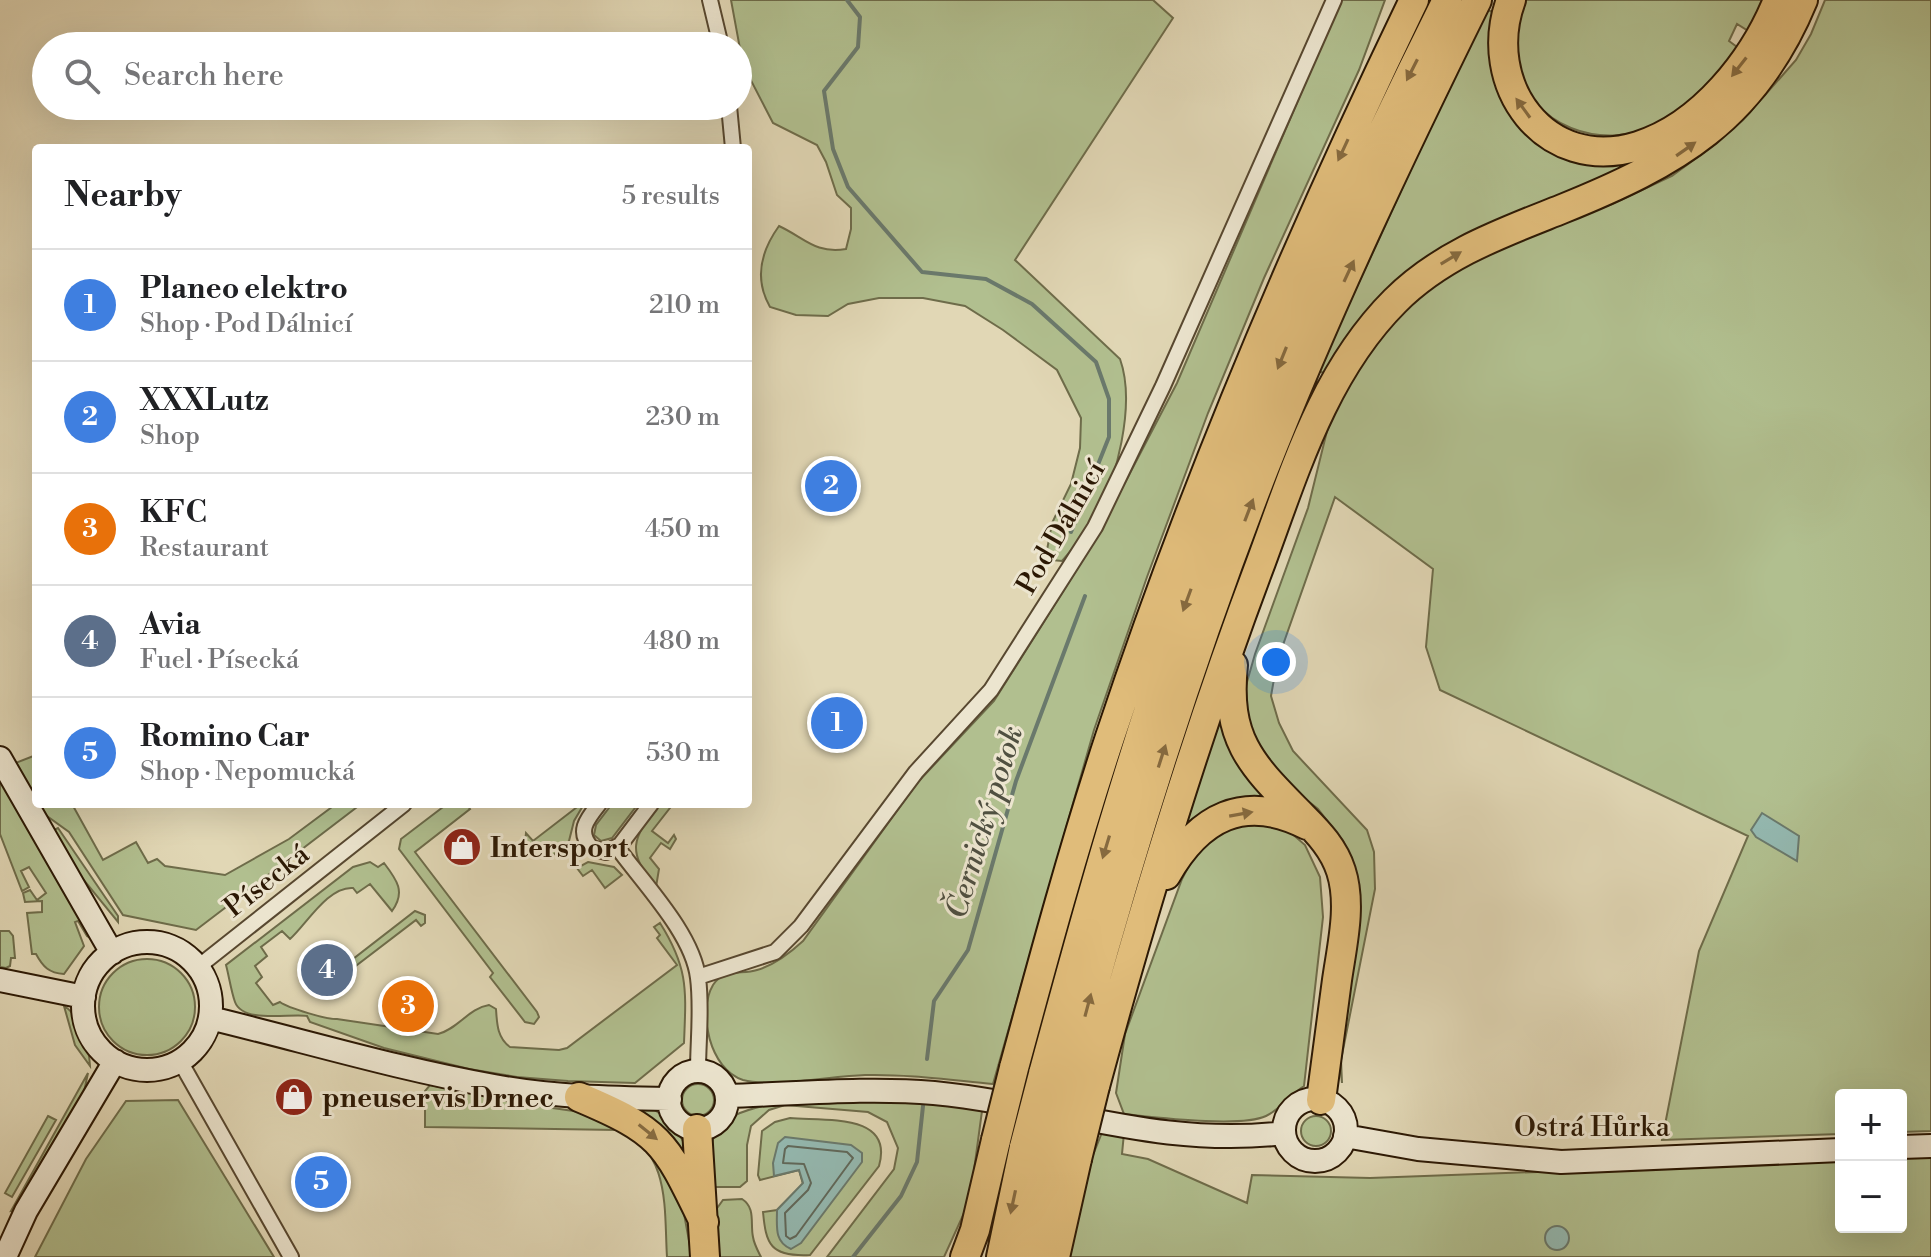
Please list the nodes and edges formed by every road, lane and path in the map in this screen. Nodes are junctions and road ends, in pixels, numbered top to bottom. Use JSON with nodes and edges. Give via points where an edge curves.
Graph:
{"nodes":[{"id":1,"x":710,"y":0,"type":"edge"},
{"id":2,"x":1334,"y":0,"type":"edge"},
{"id":3,"x":1395,"y":0,"type":"edge"},
{"id":4,"x":1414,"y":0,"type":"edge"},
{"id":5,"x":1447,"y":0,"type":"edge"},
{"id":6,"x":1477,"y":0,"type":"edge"},
{"id":7,"x":1511,"y":0,"type":"edge"},
{"id":8,"x":1778,"y":0,"type":"edge"},
{"id":9,"x":1803,"y":0,"type":"edge"},
{"id":10,"x":718,"y":32,"type":"edge"},
{"id":11,"x":1376,"y":79,"type":"junction"},
{"id":12,"x":730,"y":120,"type":"edge"},
{"id":13,"x":733,"y":144,"type":"edge"},
{"id":14,"x":1238,"y":624,"type":"junction"},
{"id":15,"x":0,"y":758,"type":"edge"},
{"id":16,"x":399,"y":808,"type":"edge"},
{"id":17,"x":596,"y":808,"type":"edge"},
{"id":18,"x":648,"y":808,"type":"edge"},
{"id":19,"x":1320,"y":834,"type":"junction"},
{"id":20,"x":617,"y":847,"type":"junction"},
{"id":21,"x":1138,"y":929,"type":"junction"},
{"id":22,"x":112,"y":953,"type":"junction"},
{"id":23,"x":198,"y":967,"type":"junction"},
{"id":24,"x":698,"y":977,"type":"junction"},
{"id":25,"x":0,"y":980,"type":"edge"},
{"id":26,"x":84,"y":997,"type":"junction"},
{"id":27,"x":210,"y":1018,"type":"junction"},
{"id":28,"x":115,"y":1061,"type":"junction"},
{"id":29,"x":180,"y":1061,"type":"junction"},
{"id":30,"x":698,"y":1071,"type":"junction"},
{"id":31,"x":1068,"y":1080,"type":"junction"},
{"id":32,"x":727,"y":1096,"type":"junction"},
{"id":33,"x":579,"y":1097,"type":"junction"},
{"id":34,"x":670,"y":1099,"type":"junction"},
{"id":35,"x":1321,"y":1100,"type":"junction"},
{"id":36,"x":697,"y":1129,"type":"junction"},
{"id":37,"x":1284,"y":1133,"type":"junction"},
{"id":38,"x":1345,"y":1136,"type":"junction"},
{"id":39,"x":1931,"y":1146,"type":"edge"},
{"id":40,"x":1907,"y":1147,"type":"edge"},
{"id":41,"x":1037,"y":1150,"type":"junction"},
{"id":42,"x":1835,"y":1150,"type":"edge"},
{"id":43,"x":704,"y":1222,"type":"junction"},
{"id":44,"x":5,"y":1257,"type":"edge"},
{"id":45,"x":291,"y":1257,"type":"edge"},
{"id":46,"x":705,"y":1257,"type":"edge"},
{"id":47,"x":965,"y":1257,"type":"edge"},
{"id":48,"x":1001,"y":1257,"type":"edge"},
{"id":49,"x":1027,"y":1257,"type":"edge"},
{"id":50,"x":1055,"y":1257,"type":"edge"}],
"edges":[{"from":1,"to":10,"type":"street"},
{"from":2,"to":24,"type":"street","name":"Pod Dálnicí","via":[[1095,527],[991,690],[916,772],[784,944],[775,952]]},
{"from":3,"to":11,"type":"highway"},
{"from":4,"to":11,"type":"highway"},
{"from":5,"to":31,"type":"highway","one_way":true,"via":[[1309,292],[1153,696],[1102,860]]},
{"from":31,"to":6,"type":"highway","one_way":true,"via":[[1127,866],[1254,496],[1334,303]]},
{"from":8,"to":7,"type":"highway","one_way":true,"via":[[1751,50],[1705,104],[1652,140],[1605,151],[1556,139],[1519,104],[1503,60]]},
{"from":14,"to":9,"type":"highway","one_way":true,"via":[[1329,391],[1382,314],[1415,283],[1464,250],[1639,176],[1701,138],[1755,85]]},
{"from":11,"to":47,"type":"highway","one_way":true,"bridge":true,"via":[[1260,334],[1110,738],[1072,857]]},
{"from":12,"to":13,"type":"street"},
{"from":14,"to":19,"type":"highway","via":[[1231,697],[1240,740],[1262,775]]},
{"from":14,"to":21,"type":"highway"},
{"from":15,"to":22,"type":"main road"},
{"from":16,"to":23,"type":"street","name":"Písecká"},
{"from":17,"to":20,"type":"street","via":[[584,825],[584,839],[598,852]]},
{"from":18,"to":20,"type":"street"},
{"from":21,"to":19,"type":"highway","one_way":true,"via":[[1182,848],[1210,823],[1258,811],[1285,816]]},
{"from":19,"to":35,"type":"highway","via":[[1338,862],[1346,897]]},
{"from":20,"to":24,"type":"street","via":[[677,926]]},
{"from":21,"to":31,"type":"highway"},
{"from":22,"to":23,"type":"main road","via":[[148,942],[167,945]]},
{"from":22,"to":26,"type":"main road","via":[[89,979]]},
{"from":23,"to":27,"type":"main road","via":[[209,991]]},
{"from":24,"to":30,"type":"street"},
{"from":25,"to":26,"type":"main road"},
{"from":26,"to":28,"type":"main road","via":[[93,1041]]},
{"from":27,"to":29,"type":"main road","via":[[194,1050]]},
{"from":27,"to":33,"type":"main road","via":[[428,1073]]},
{"from":28,"to":29,"type":"main road","via":[[147,1070]]},
{"from":28,"to":44,"type":"main road","via":[[26,1211]]},
{"from":29,"to":45,"type":"street"},
{"from":30,"to":32,"type":"main road","via":[[720,1081]]},
{"from":30,"to":34,"type":"main road","via":[[682,1076]]},
{"from":31,"to":41,"type":"highway","bridge":true},
{"from":31,"to":50,"type":"highway","bridge":true,"via":[[1077,1159]]},
{"from":32,"to":36,"type":"main road","via":[[723,1116]]},
{"from":32,"to":37,"type":"main road","via":[[902,1091],[985,1100],[1172,1134]]},
{"from":33,"to":34,"type":"main road"},
{"from":33,"to":43,"type":"highway","one_way":true,"via":[[638,1124],[661,1144]]},
{"from":34,"to":36,"type":"main road","via":[[674,1116]]},
{"from":35,"to":37,"type":"main road","via":[[1295,1107]]},
{"from":35,"to":38,"type":"main road","via":[[1338,1110]]},
{"from":36,"to":43,"type":"highway"},
{"from":37,"to":38,"type":"main road","via":[[1291,1150],[1308,1161],[1336,1153]]},
{"from":38,"to":42,"type":"main road","name":"Ostrá Hůrka","via":[[1418,1149],[1561,1162]]},
{"from":39,"to":40,"type":"main road"},
{"from":41,"to":48,"type":"highway","one_way":true},
{"from":41,"to":49,"type":"highway"},
{"from":43,"to":46,"type":"highway"}]}
